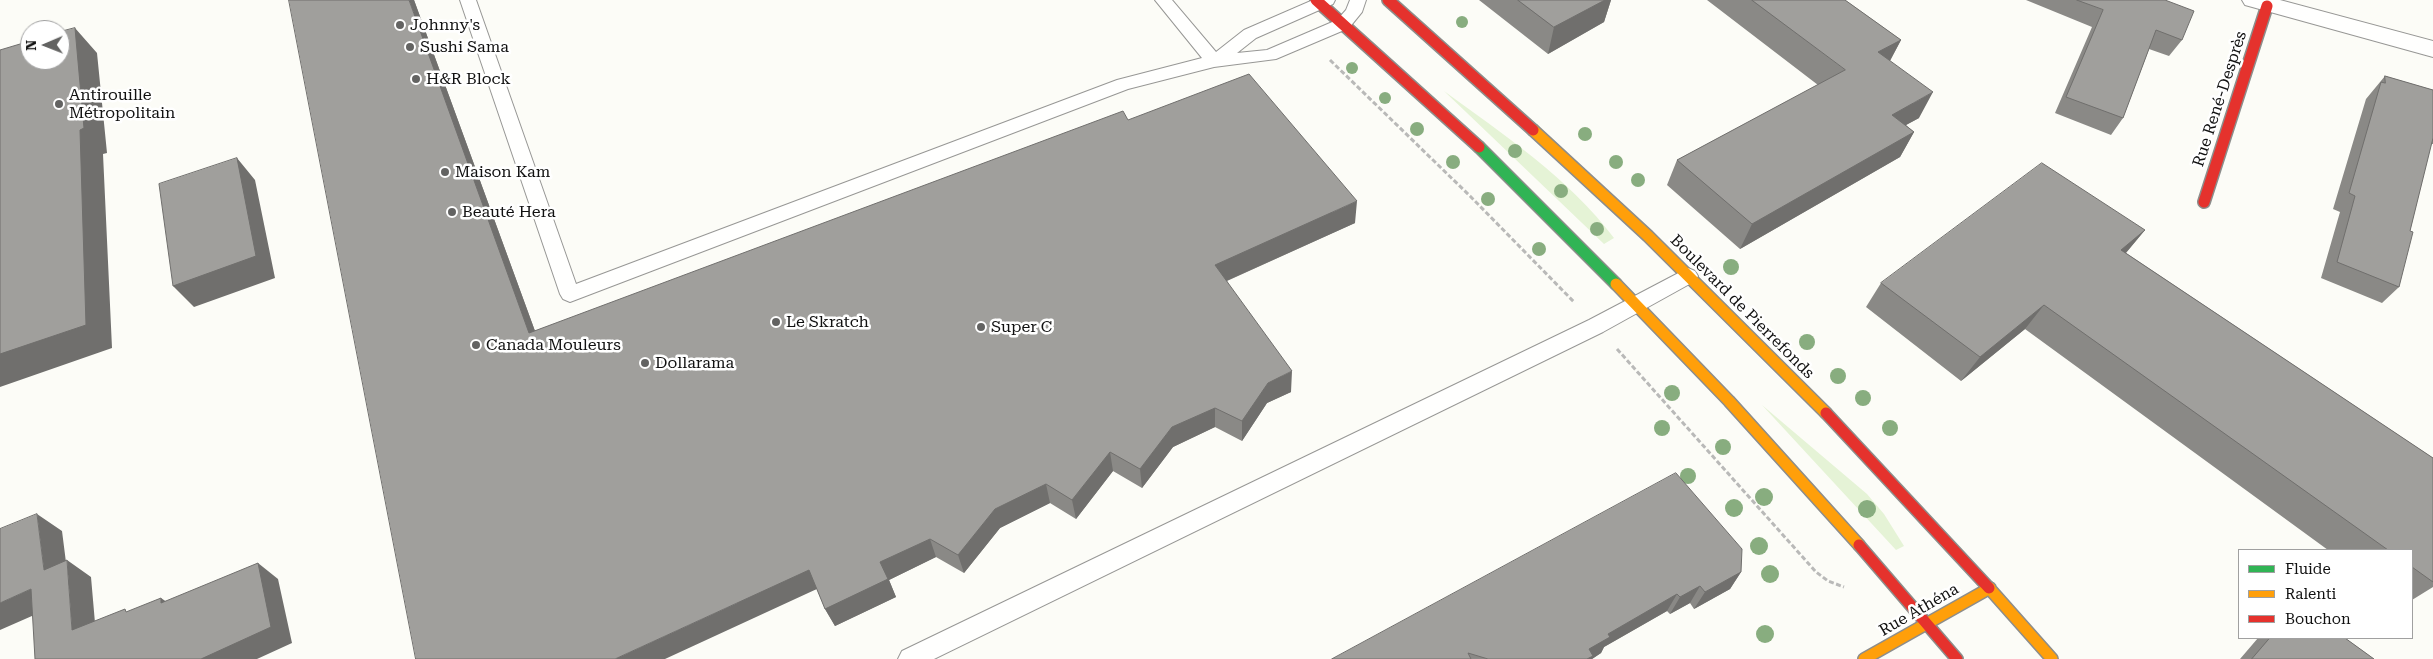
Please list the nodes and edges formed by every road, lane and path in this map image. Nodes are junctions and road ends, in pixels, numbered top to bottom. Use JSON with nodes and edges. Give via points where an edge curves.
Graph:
{"nodes":[{"id":1,"x":468,"y":0,"type":"edge"},
{"id":2,"x":1163,"y":0,"type":"edge"},
{"id":3,"x":1358,"y":0,"type":"edge"},
{"id":4,"x":1388,"y":0,"type":"edge"},
{"id":5,"x":1321,"y":1,"type":"edge"},
{"id":6,"x":2260,"y":3,"type":"edge"},
{"id":7,"x":1343,"y":24,"type":"junction"},
{"id":8,"x":2433,"y":49,"type":"edge"},
{"id":9,"x":1329,"y":58,"type":"dead end"},
{"id":10,"x":1214,"y":61,"type":"junction"},
{"id":11,"x":2204,"y":202,"type":"dead end"},
{"id":12,"x":1688,"y":276,"type":"junction"},
{"id":13,"x":1635,"y":304,"type":"junction"},
{"id":14,"x":1578,"y":305,"type":"dead end"},
{"id":15,"x":1628,"y":362,"type":"dead end"},
{"id":16,"x":1845,"y":587,"type":"dead end"},
{"id":17,"x":1990,"y":588,"type":"junction"},
{"id":18,"x":1927,"y":623,"type":"junction"},
{"id":19,"x":910,"y":659,"type":"edge"},
{"id":20,"x":1864,"y":659,"type":"edge"},
{"id":21,"x":1957,"y":659,"type":"edge"},
{"id":22,"x":2052,"y":659,"type":"edge"}],
"edges":[{"from":1,"to":10,"type":"lane","via":[[570,294],[1123,84]]},
{"from":2,"to":10,"type":"lane"},
{"from":3,"to":7,"type":"lane","via":[[1354,12]]},
{"from":4,"to":12,"type":"main road","name":"Boulevard de Pierrefonds","via":[[1540,135]]},
{"from":5,"to":7,"type":"main road"},
{"from":5,"to":10,"type":"lane","via":[[1250,34]]},
{"from":6,"to":8,"type":"street"},
{"from":6,"to":11,"type":"main road","name":"Rue René-Desprès"},
{"from":7,"to":10,"type":"lane","via":[[1270,55]]},
{"from":7,"to":13,"type":"main road","via":[[1461,131]]},
{"from":9,"to":14,"type":"path"},
{"from":12,"to":13,"type":"lane"},
{"from":12,"to":17,"type":"main road","name":"Boulevard de Pierrefonds","via":[[1830,419]]},
{"from":13,"to":18,"type":"main road"},
{"from":13,"to":19,"type":"lane","via":[[1596,326]]},
{"from":15,"to":16,"type":"path","via":[[1816,572]]},
{"from":17,"to":18,"type":"main road","name":"Rue Athéna"},
{"from":17,"to":22,"type":"main road","name":"Boulevard de Pierrefonds"},
{"from":18,"to":20,"type":"main road","name":"Rue Athéna"},
{"from":18,"to":21,"type":"main road"}]}
